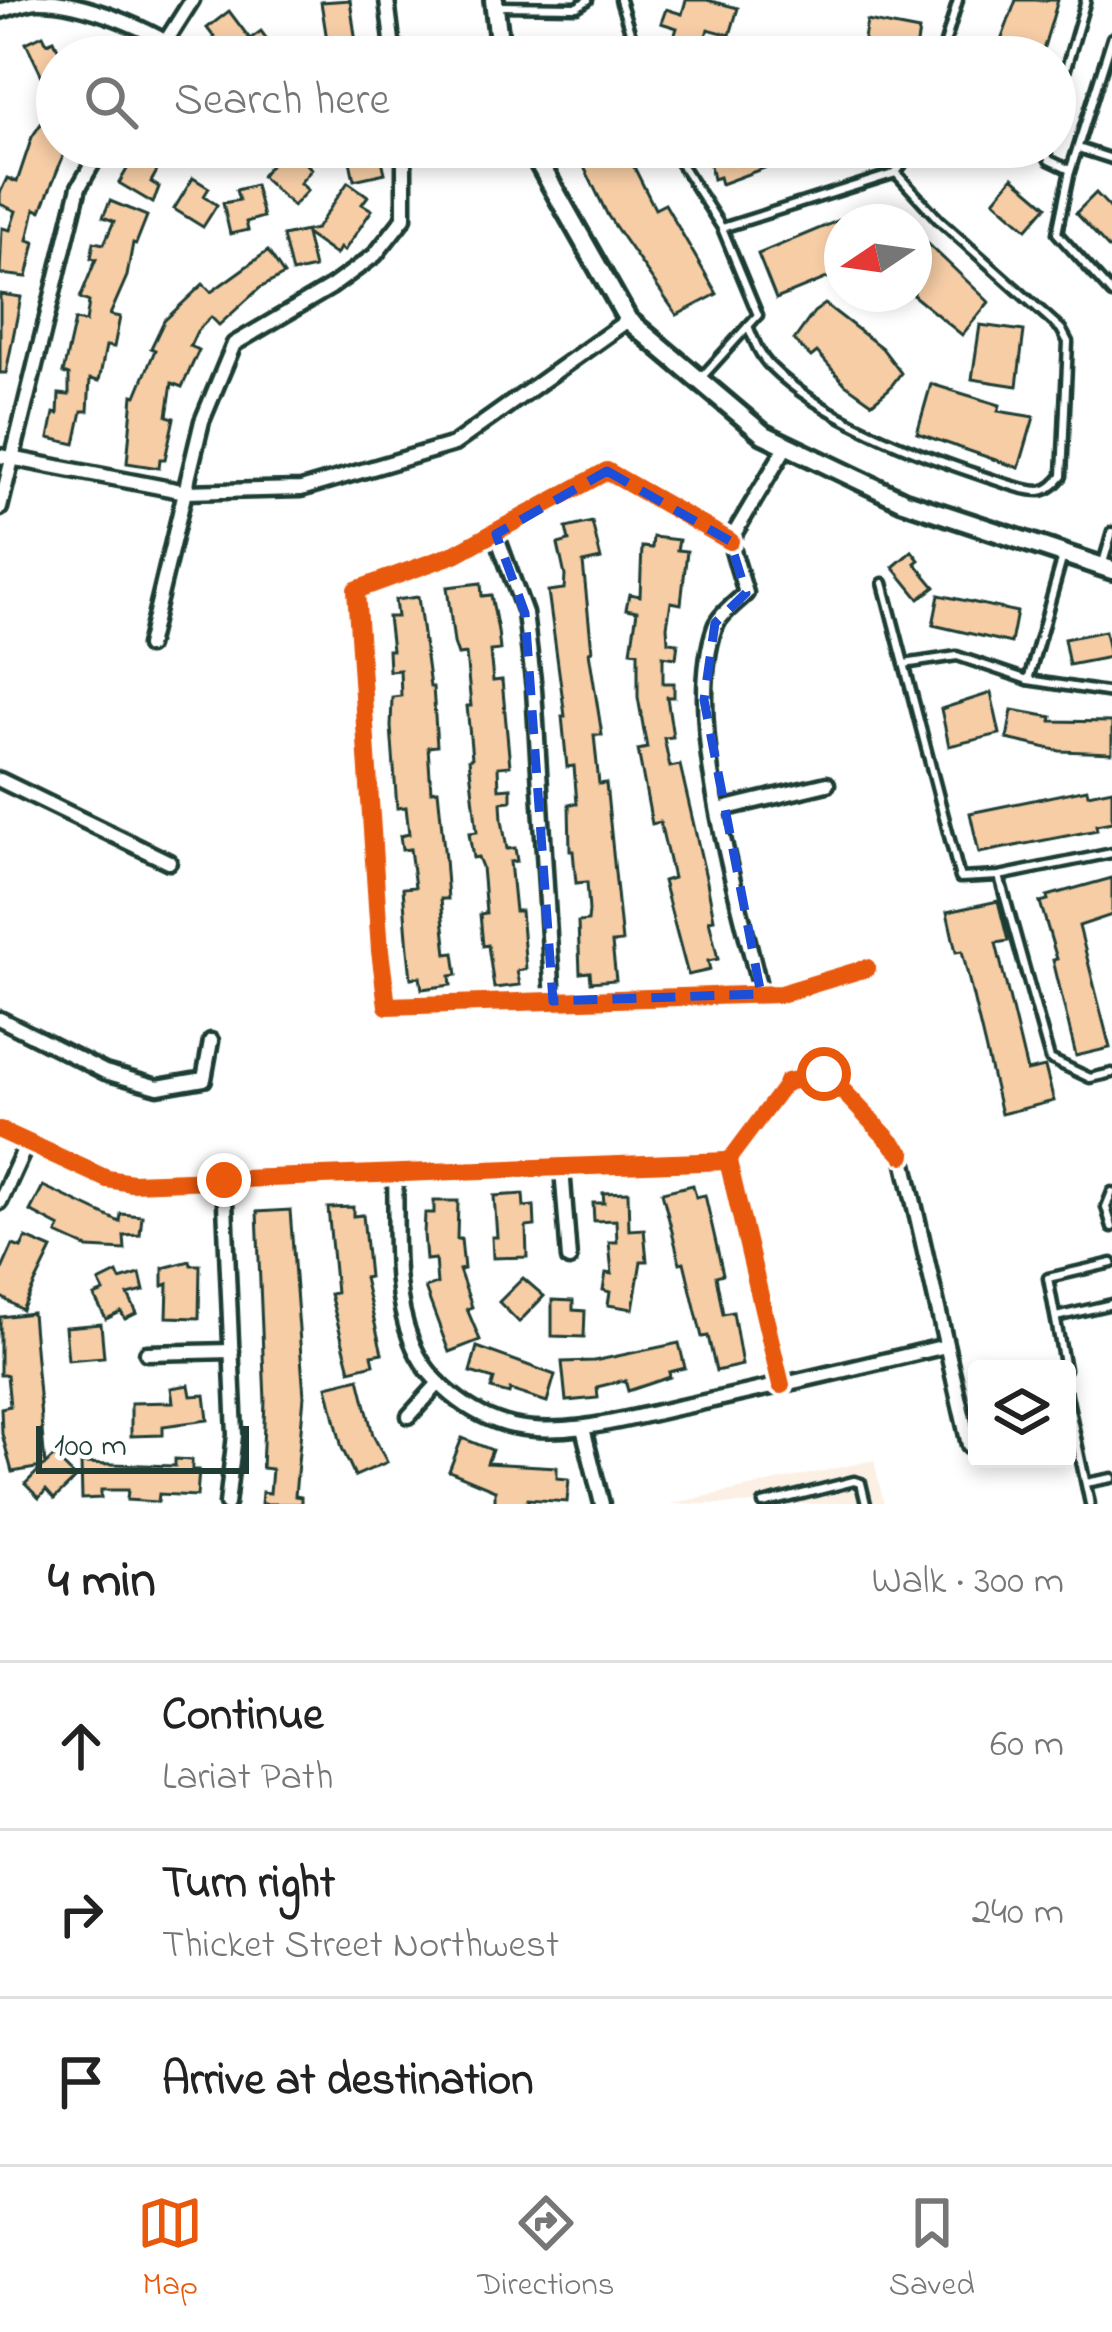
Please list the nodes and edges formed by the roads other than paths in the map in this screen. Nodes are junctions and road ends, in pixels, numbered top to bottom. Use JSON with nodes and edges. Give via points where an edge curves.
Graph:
{"nodes":[{"id":1,"x":192,"y":0,"type":"edge"},
{"id":2,"x":387,"y":0,"type":"edge"},
{"id":3,"x":588,"y":0,"type":"edge"},
{"id":4,"x":620,"y":0,"type":"edge"},
{"id":5,"x":948,"y":0,"type":"edge"},
{"id":6,"x":1086,"y":0,"type":"edge"},
{"id":7,"x":958,"y":1,"type":"edge"},
{"id":8,"x":494,"y":3,"type":"edge"},
{"id":9,"x":0,"y":11,"type":"edge"},
{"id":10,"x":158,"y":36,"type":"edge"},
{"id":11,"x":168,"y":36,"type":"edge"},
{"id":12,"x":391,"y":36,"type":"edge"},
{"id":13,"x":498,"y":36,"type":"edge"},
{"id":14,"x":631,"y":36,"type":"edge"},
{"id":15,"x":947,"y":36,"type":"edge"},
{"id":16,"x":1075,"y":36,"type":"edge"},
{"id":17,"x":1112,"y":38,"type":"edge"},
{"id":18,"x":1078,"y":148,"type":"junction"},
{"id":19,"x":1076,"y":154,"type":"edge"},
{"id":20,"x":1112,"y":159,"type":"edge"},
{"id":21,"x":90,"y":168,"type":"edge"},
{"id":22,"x":404,"y":168,"type":"edge"},
{"id":23,"x":542,"y":168,"type":"edge"},
{"id":24,"x":684,"y":168,"type":"edge"},
{"id":25,"x":899,"y":168,"type":"edge"},
{"id":26,"x":1067,"y":168,"type":"edge"},
{"id":27,"x":1071,"y":170,"type":"joint"},
{"id":28,"x":896,"y":172,"type":"junction"},
{"id":29,"x":722,"y":227,"type":"junction"},
{"id":30,"x":1110,"y":289,"type":"edge"},
{"id":31,"x":628,"y":320,"type":"junction"},
{"id":32,"x":748,"y":326,"type":"junction"},
{"id":33,"x":698,"y":381,"type":"junction"},
{"id":34,"x":787,"y":446,"type":"junction"},
{"id":35,"x":5,"y":457,"type":"edge"},
{"id":36,"x":186,"y":492,"type":"junction"},
{"id":37,"x":0,"y":508,"type":"edge"},
{"id":38,"x":1112,"y":532,"type":"edge"},
{"id":39,"x":496,"y":534,"type":"junction"},
{"id":40,"x":730,"y":541,"type":"junction"},
{"id":41,"x":1064,"y":554,"type":"junction"},
{"id":42,"x":1107,"y":568,"type":"edge"},
{"id":43,"x":883,"y":583,"type":"dead end"},
{"id":44,"x":148,"y":646,"type":"dead end"},
{"id":45,"x":904,"y":664,"type":"junction"},
{"id":46,"x":1028,"y":680,"type":"junction"},
{"id":47,"x":1112,"y":693,"type":"edge"},
{"id":48,"x":0,"y":780,"type":"edge"},
{"id":49,"x":827,"y":784,"type":"dead end"},
{"id":50,"x":718,"y":810,"type":"junction"},
{"id":51,"x":1112,"y":854,"type":"edge"},
{"id":52,"x":169,"y":862,"type":"dead end"},
{"id":53,"x":999,"y":876,"type":"junction"},
{"id":54,"x":867,"y":968,"type":"dead end"},
{"id":55,"x":761,"y":994,"type":"junction"},
{"id":56,"x":553,"y":1001,"type":"junction"},
{"id":57,"x":0,"y":1019,"type":"edge"},
{"id":58,"x":211,"y":1041,"type":"dead end"},
{"id":59,"x":1112,"y":1072,"type":"edge"},
{"id":60,"x":0,"y":1130,"type":"edge"},
{"id":61,"x":27,"y":1143,"type":"junction"},
{"id":62,"x":903,"y":1155,"type":"dead end"},
{"id":63,"x":562,"y":1168,"type":"junction"},
{"id":64,"x":395,"y":1175,"type":"junction"},
{"id":65,"x":224,"y":1180,"type":"junction"},
{"id":66,"x":1112,"y":1192,"type":"edge"},
{"id":67,"x":0,"y":1202,"type":"edge"},
{"id":68,"x":1112,"y":1227,"type":"edge"},
{"id":69,"x":569,"y":1259,"type":"dead end"},
{"id":70,"x":1112,"y":1263,"type":"edge"},
{"id":71,"x":1112,"y":1304,"type":"edge"},
{"id":72,"x":1056,"y":1317,"type":"junction"},
{"id":73,"x":946,"y":1346,"type":"junction"},
{"id":74,"x":232,"y":1351,"type":"junction"},
{"id":75,"x":147,"y":1353,"type":"dead end"},
{"id":76,"x":1063,"y":1360,"type":"edge"},
{"id":77,"x":439,"y":1383,"type":"junction"},
{"id":78,"x":781,"y":1385,"type":"junction"},
{"id":79,"x":410,"y":1416,"type":"dead end"},
{"id":80,"x":583,"y":1427,"type":"junction"},
{"id":81,"x":1076,"y":1440,"type":"edge"},
{"id":82,"x":968,"y":1441,"type":"edge"},
{"id":83,"x":1112,"y":1478,"type":"edge"},
{"id":84,"x":1085,"y":1484,"type":"junction"},
{"id":85,"x":785,"y":1501,"type":"edge"},
{"id":86,"x":227,"y":1504,"type":"edge"},
{"id":87,"x":602,"y":1504,"type":"edge"},
{"id":88,"x":763,"y":1504,"type":"edge"},
{"id":89,"x":866,"y":1504,"type":"edge"},
{"id":90,"x":1090,"y":1504,"type":"edge"}],
"edges":[{"from":1,"to":11,"type":"street"},
{"from":2,"to":12,"type":"street"},
{"from":3,"to":8,"type":"lane","via":[[577,7]]},
{"from":4,"to":14,"type":"lane"},
{"from":5,"to":7,"type":"lane"},
{"from":6,"to":16,"type":"lane"},
{"from":7,"to":15,"type":"lane"},
{"from":8,"to":13,"type":"street"},
{"from":9,"to":10,"type":"street","via":[[36,1],[74,5]]},
{"from":17,"to":18,"type":"lane"},
{"from":18,"to":19,"type":"lane"},
{"from":18,"to":20,"type":"lane"},
{"from":21,"to":35,"type":"street"},
{"from":22,"to":36,"type":"street","via":[[404,218],[375,255],[234,344],[202,421]]},
{"from":23,"to":31,"type":"street"},
{"from":24,"to":29,"type":"lane"},
{"from":25,"to":28,"type":"lane"},
{"from":26,"to":27,"type":"lane"},
{"from":27,"to":30,"type":"lane","via":[[1057,233]]},
{"from":28,"to":29,"type":"lane"},
{"from":28,"to":32,"type":"lane","via":[[1068,342],[1062,476],[1054,486],[1011,485],[859,426],[773,369]]},
{"from":29,"to":32,"type":"lane","via":[[758,315]]},
{"from":31,"to":33,"type":"street"},
{"from":31,"to":36,"type":"street","via":[[454,444],[301,488]]},
{"from":32,"to":33,"type":"lane"},
{"from":33,"to":34,"type":"street"},
{"from":34,"to":40,"type":"street"},
{"from":34,"to":41,"type":"street","via":[[903,501]]},
{"from":35,"to":36,"type":"street"},
{"from":35,"to":37,"type":"street"},
{"from":36,"to":44,"type":"street"},
{"from":38,"to":42,"type":"lane"},
{"from":39,"to":40,"type":"street","via":[[607,471]]},
{"from":39,"to":56,"type":"street","via":[[525,613]]},
{"from":39,"to":56,"type":"street","via":[[356,590],[380,951],[387,1006]]},
{"from":40,"to":50,"type":"street","via":[[746,593],[715,623],[704,700]]},
{"from":41,"to":42,"type":"street"},
{"from":41,"to":46,"type":"lane"},
{"from":43,"to":45,"type":"lane"},
{"from":45,"to":46,"type":"lane","via":[[957,656]]},
{"from":45,"to":53,"type":"lane","via":[[960,878]]},
{"from":46,"to":47,"type":"lane"},
{"from":48,"to":52,"type":"street"},
{"from":49,"to":50,"type":"street"},
{"from":50,"to":55,"type":"street"},
{"from":51,"to":53,"type":"lane"},
{"from":53,"to":59,"type":"lane","via":[[1050,1059],[1090,1078]]},
{"from":54,"to":55,"type":"street"},
{"from":55,"to":56,"type":"street"},
{"from":57,"to":58,"type":"street","via":[[105,1072],[158,1088],[204,1079]]},
{"from":60,"to":61,"type":"street"},
{"from":61,"to":65,"type":"street","via":[[107,1179]]},
{"from":61,"to":67,"type":"street"},
{"from":62,"to":73,"type":"street"},
{"from":63,"to":64,"type":"street"},
{"from":63,"to":69,"type":"street"},
{"from":63,"to":78,"type":"street","via":[[728,1161]]},
{"from":64,"to":65,"type":"street"},
{"from":64,"to":77,"type":"street","via":[[401,1306],[411,1342]]},
{"from":65,"to":74,"type":"street"},
{"from":66,"to":68,"type":"lane"},
{"from":70,"to":72,"type":"lane","via":[[1048,1278]]},
{"from":71,"to":72,"type":"lane"},
{"from":72,"to":76,"type":"lane"},
{"from":73,"to":78,"type":"street"},
{"from":73,"to":82,"type":"street"},
{"from":74,"to":75,"type":"street"},
{"from":74,"to":86,"type":"street"},
{"from":77,"to":79,"type":"street"},
{"from":77,"to":80,"type":"street","via":[[516,1427]]},
{"from":78,"to":80,"type":"street"},
{"from":80,"to":87,"type":"street"},
{"from":81,"to":84,"type":"lane"},
{"from":83,"to":84,"type":"lane"},
{"from":84,"to":90,"type":"lane"},
{"from":85,"to":88,"type":"lane"},
{"from":85,"to":89,"type":"lane","via":[[854,1481]]}]}
